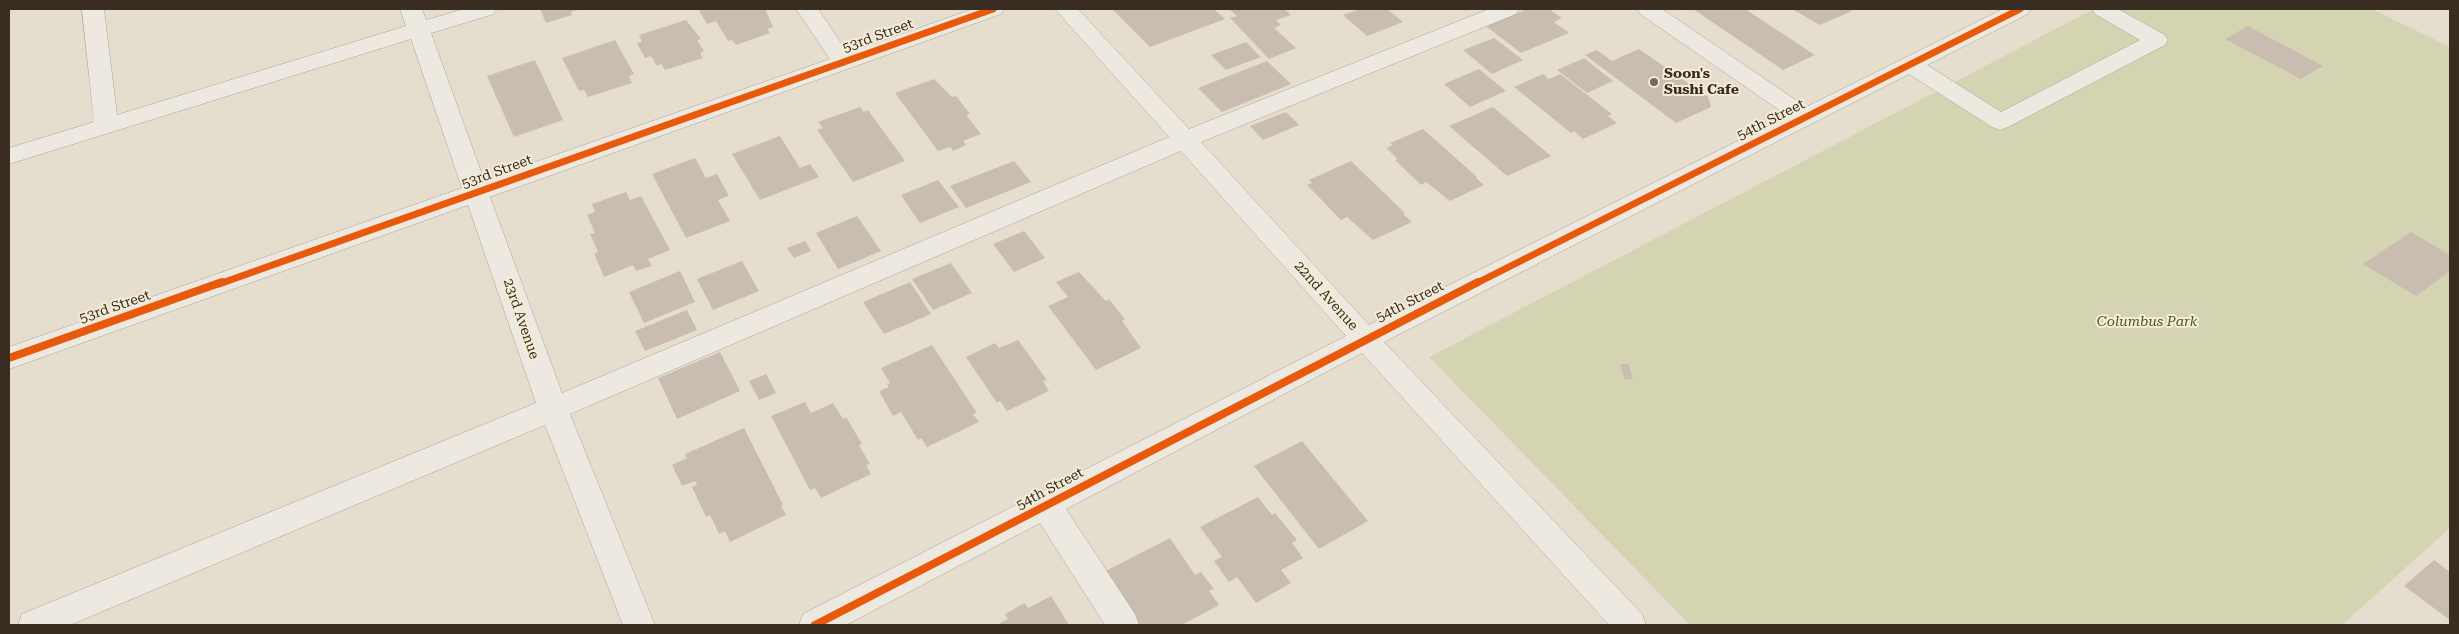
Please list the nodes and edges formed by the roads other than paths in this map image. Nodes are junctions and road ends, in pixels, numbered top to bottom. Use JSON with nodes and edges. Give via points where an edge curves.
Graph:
{"nodes":[{"id":1,"x":93,"y":9,"type":"edge"},
{"id":2,"x":486,"y":9,"type":"edge"},
{"id":3,"x":807,"y":9,"type":"edge"},
{"id":4,"x":993,"y":9,"type":"edge"},
{"id":5,"x":1066,"y":9,"type":"edge"},
{"id":6,"x":1508,"y":9,"type":"edge"},
{"id":7,"x":1648,"y":9,"type":"edge"},
{"id":8,"x":2020,"y":9,"type":"edge"},
{"id":9,"x":2103,"y":9,"type":"edge"},
{"id":10,"x":931,"y":18,"type":"edge"},
{"id":11,"x":416,"y":19,"type":"edge"},
{"id":12,"x":844,"y":62,"type":"junction"},
{"id":13,"x":1910,"y":64,"type":"junction"},
{"id":14,"x":1805,"y":116,"type":"junction"},
{"id":15,"x":106,"y":126,"type":"junction"},
{"id":16,"x":1184,"y":140,"type":"junction"},
{"id":17,"x":9,"y":156,"type":"edge"},
{"id":18,"x":477,"y":193,"type":"junction"},
{"id":19,"x":1365,"y":339,"type":"junction"},
{"id":20,"x":9,"y":358,"type":"edge"},
{"id":21,"x":553,"y":409,"type":"junction"},
{"id":22,"x":1046,"y":505,"type":"junction"},
{"id":23,"x":34,"y":625,"type":"edge"},
{"id":24,"x":639,"y":625,"type":"edge"},
{"id":25,"x":815,"y":625,"type":"edge"},
{"id":26,"x":1123,"y":625,"type":"edge"},
{"id":27,"x":1630,"y":625,"type":"edge"}],
"edges":[{"from":1,"to":15,"type":"street"},
{"from":2,"to":11,"type":"street"},
{"from":3,"to":12,"type":"street"},
{"from":4,"to":10,"type":"street","name":"53rd Street"},
{"from":5,"to":16,"type":"street","name":"22nd Avenue"},
{"from":6,"to":16,"type":"street"},
{"from":7,"to":14,"type":"street"},
{"from":8,"to":13,"type":"street","name":"54th Street"},
{"from":9,"to":13,"type":"street","via":[[2157,40],[2000,122]]},
{"from":10,"to":12,"type":"street","name":"53rd Street"},
{"from":11,"to":15,"type":"street"},
{"from":11,"to":18,"type":"street","name":"23rd Avenue"},
{"from":12,"to":18,"type":"street","name":"53rd Street"},
{"from":13,"to":14,"type":"street","name":"54th Street"},
{"from":14,"to":19,"type":"street","name":"54th Street"},
{"from":15,"to":17,"type":"street"},
{"from":16,"to":19,"type":"street","name":"22nd Avenue"},
{"from":16,"to":21,"type":"street"},
{"from":18,"to":20,"type":"street","name":"53rd Street"},
{"from":18,"to":21,"type":"street","name":"23rd Avenue"},
{"from":19,"to":22,"type":"street","name":"54th Street"},
{"from":19,"to":27,"type":"street","name":"22nd Avenue"},
{"from":21,"to":23,"type":"street"},
{"from":21,"to":24,"type":"street","name":"23rd Avenue"},
{"from":22,"to":25,"type":"street","name":"54th Street"},
{"from":22,"to":26,"type":"street"}]}
